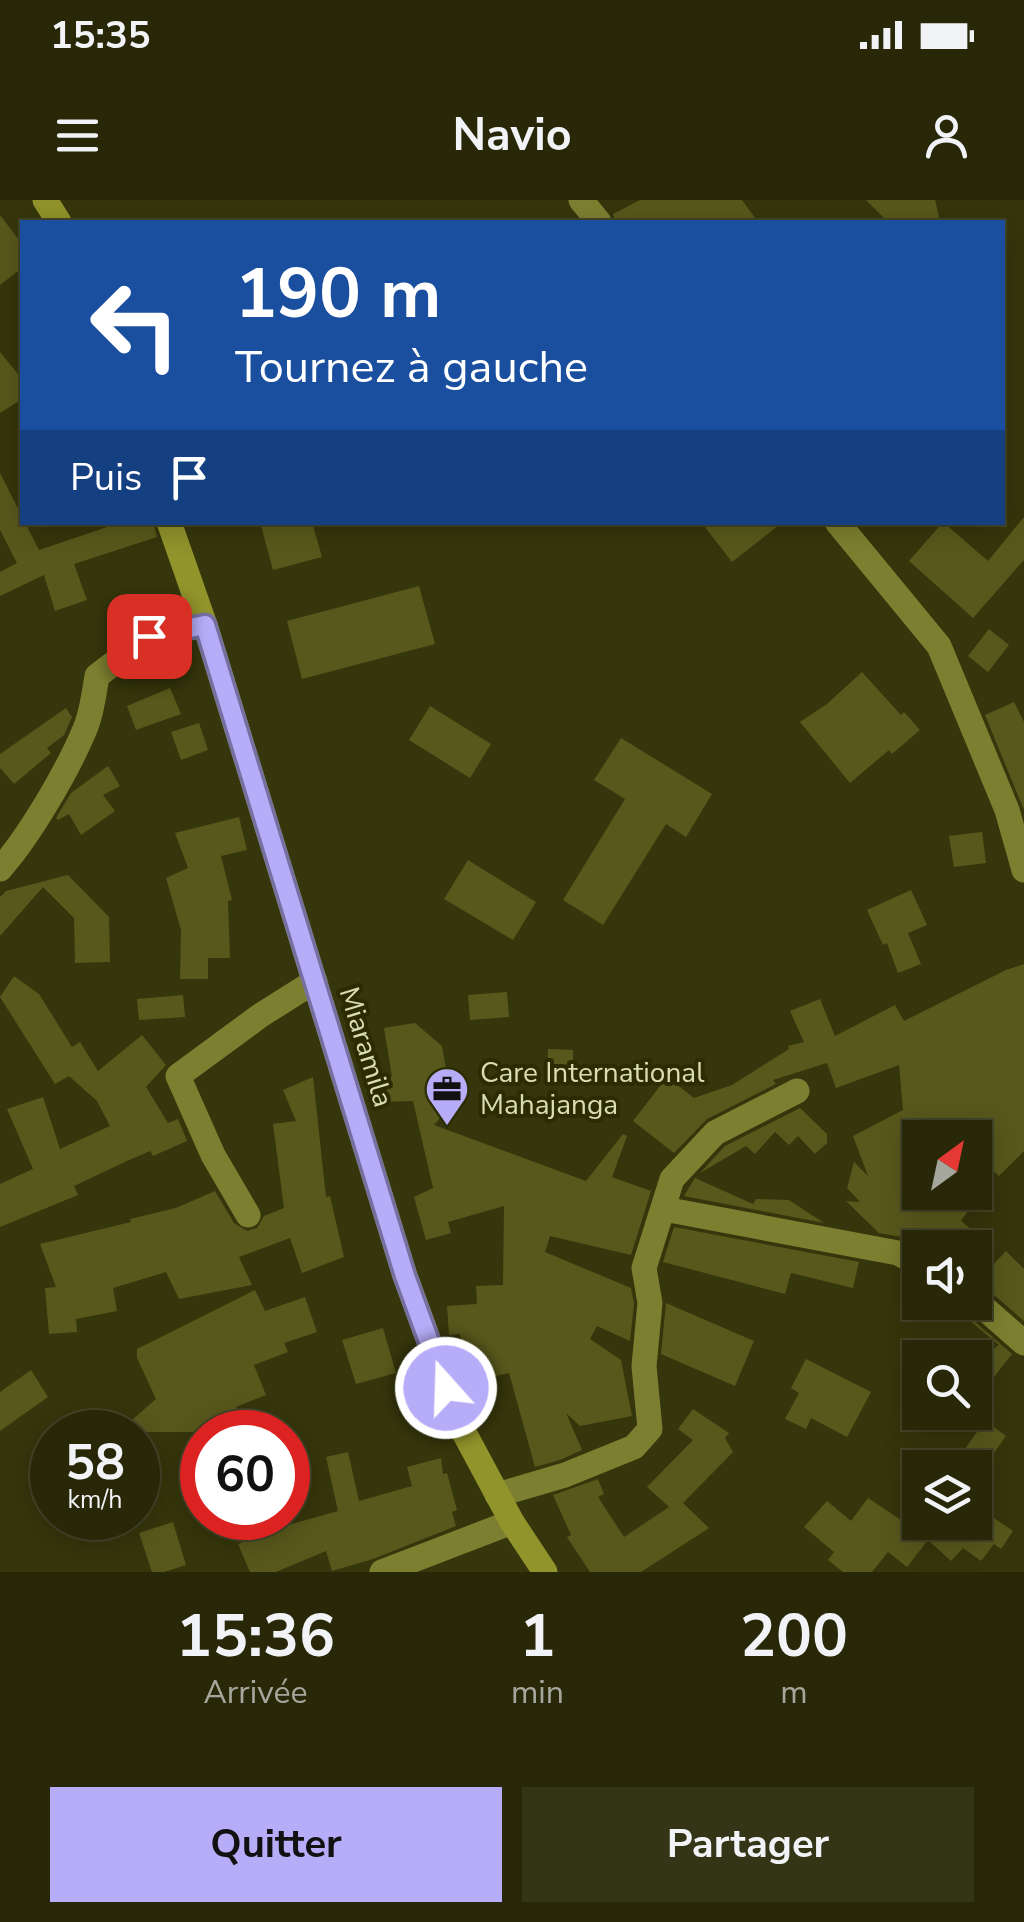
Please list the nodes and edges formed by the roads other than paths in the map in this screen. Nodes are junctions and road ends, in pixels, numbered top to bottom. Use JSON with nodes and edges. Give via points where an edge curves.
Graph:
{"nodes":[{"id":1,"x":581,"y":200,"type":"edge"},
{"id":2,"x":597,"y":220,"type":"edge"},
{"id":3,"x":170,"y":525,"type":"edge"},
{"id":4,"x":839,"y":525,"type":"edge"},
{"id":5,"x":205,"y":625,"type":"junction"},
{"id":6,"x":0,"y":870,"type":"edge"},
{"id":7,"x":1024,"y":870,"type":"edge"},
{"id":8,"x":315,"y":981,"type":"junction"},
{"id":9,"x":797,"y":1091,"type":"dead end"},
{"id":10,"x":664,"y":1209,"type":"junction"},
{"id":11,"x":248,"y":1215,"type":"dead end"},
{"id":12,"x":902,"y":1255,"type":"edge"},
{"id":13,"x":992,"y":1315,"type":"edge"},
{"id":14,"x":1024,"y":1343,"type":"edge"},
{"id":15,"x":497,"y":1495,"type":"junction"},
{"id":16,"x":512,"y":1522,"type":"junction"},
{"id":17,"x":382,"y":1572,"type":"edge"},
{"id":18,"x":544,"y":1572,"type":"edge"}],
"edges":[{"from":1,"to":2,"type":"street"},
{"from":3,"to":5,"type":"main road","name":"Miaramila"},
{"from":4,"to":7,"type":"street","via":[[939,646]]},
{"from":5,"to":6,"type":"street","via":[[149,636],[97,676],[86,727]]},
{"from":5,"to":8,"type":"main road","name":"Miaramila"},
{"from":8,"to":11,"type":"street","via":[[178,1076]]},
{"from":8,"to":15,"type":"main road","name":"Miaramila","via":[[405,1276],[460,1426]]},
{"from":9,"to":10,"type":"street","via":[[715,1133],[672,1179]]},
{"from":10,"to":12,"type":"street"},
{"from":10,"to":15,"type":"street","via":[[644,1268],[650,1429],[634,1447]]},
{"from":13,"to":14,"type":"street"},
{"from":15,"to":16,"type":"main road","name":"Miaramila"},
{"from":16,"to":17,"type":"street"},
{"from":16,"to":18,"type":"main road","name":"Miaramila"}]}
